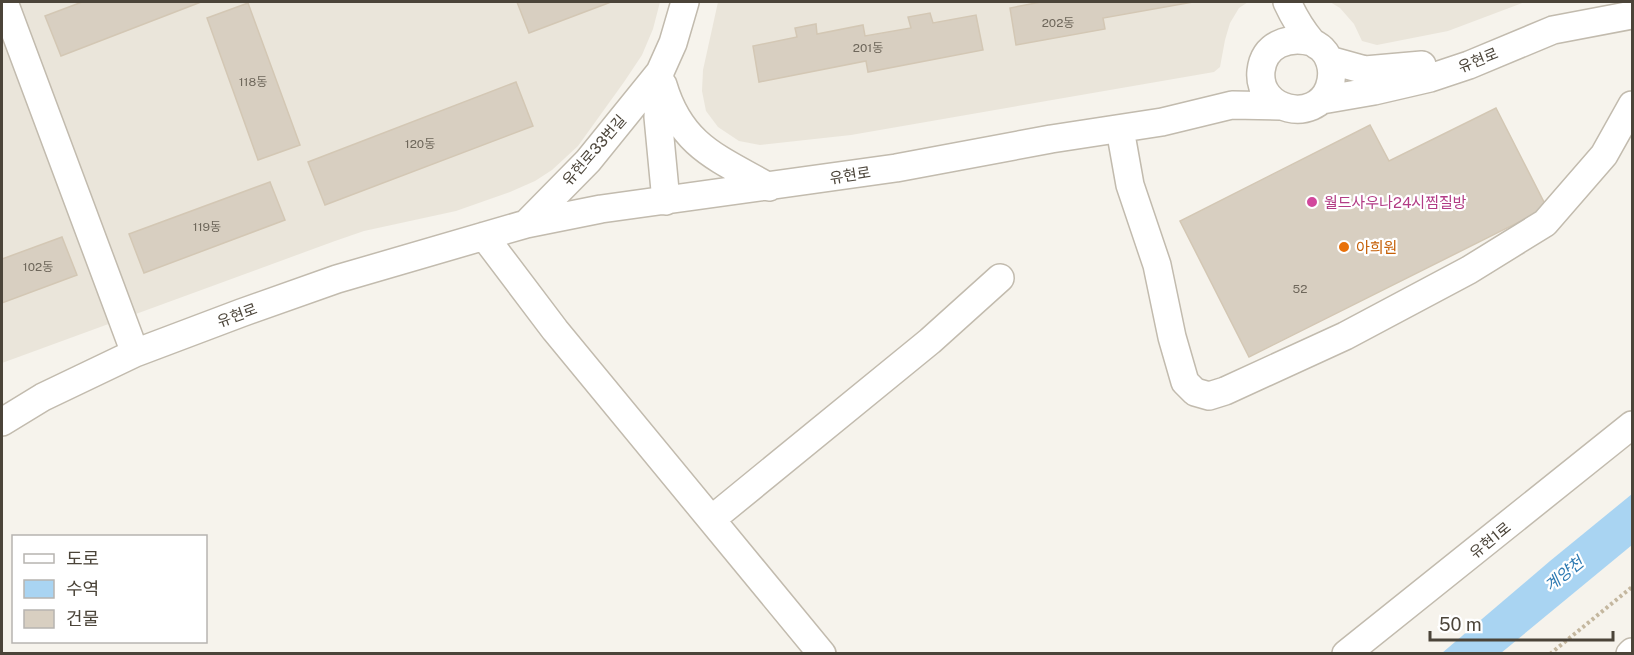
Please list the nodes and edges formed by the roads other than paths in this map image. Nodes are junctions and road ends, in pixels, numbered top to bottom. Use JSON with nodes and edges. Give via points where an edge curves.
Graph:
{"nodes":[{"id":1,"x":4,"y":2,"type":"edge"},
{"id":2,"x":685,"y":2,"type":"edge"},
{"id":3,"x":1286,"y":2,"type":"edge"},
{"id":4,"x":1632,"y":4,"type":"edge"},
{"id":5,"x":1632,"y":15,"type":"edge"},
{"id":6,"x":1321,"y":51,"type":"junction"},
{"id":7,"x":1269,"y":54,"type":"junction"},
{"id":8,"x":660,"y":72,"type":"junction"},
{"id":9,"x":1322,"y":99,"type":"junction"},
{"id":10,"x":1632,"y":105,"type":"edge"},
{"id":11,"x":1280,"y":106,"type":"junction"},
{"id":12,"x":1215,"y":108,"type":"junction"},
{"id":13,"x":1120,"y":129,"type":"junction"},
{"id":14,"x":769,"y":188,"type":"junction"},
{"id":15,"x":666,"y":201,"type":"junction"},
{"id":16,"x":526,"y":224,"type":"junction"},
{"id":17,"x":484,"y":236,"type":"junction"},
{"id":18,"x":1000,"y":278,"type":"dead end"},
{"id":19,"x":135,"y":353,"type":"junction"},
{"id":20,"x":2,"y":422,"type":"edge"},
{"id":21,"x":1632,"y":425,"type":"edge"},
{"id":22,"x":712,"y":519,"type":"junction"},
{"id":23,"x":822,"y":654,"type":"edge"},
{"id":24,"x":1346,"y":654,"type":"edge"}],
"edges":[{"from":1,"to":19,"type":"street"},
{"from":2,"to":8,"type":"street","name":"유현로33번길"},
{"from":3,"to":6,"type":"street"},
{"from":3,"to":7,"type":"street"},
{"from":4,"to":6,"type":"street","name":"유현로","via":[[1552,19],[1417,66],[1365,70]]},
{"from":5,"to":9,"type":"street","name":"유현로","via":[[1553,30],[1430,78]]},
{"from":6,"to":7,"type":"street","via":[[1300,39],[1288,40]]},
{"from":6,"to":9,"type":"street","via":[[1332,70],[1332,81]]},
{"from":7,"to":11,"type":"street","via":[[1261,77],[1263,88]]},
{"from":7,"to":12,"type":"street","via":[[1238,92]]},
{"from":8,"to":14,"type":"street","via":[[668,100],[692,140]]},
{"from":8,"to":15,"type":"street","name":"유현로33번길","via":[[658,117]]},
{"from":8,"to":16,"type":"street","name":"유현로33번길","via":[[588,161]]},
{"from":9,"to":11,"type":"street","via":[[1303,109]]},
{"from":10,"to":13,"type":"street","via":[[1604,155],[1545,223],[1469,270],[1346,336],[1209,396],[1195,392],[1185,382],[1157,265],[1130,185]]},
{"from":11,"to":12,"type":"street","via":[[1244,104]]},
{"from":12,"to":13,"type":"street","name":"유현로"},
{"from":13,"to":14,"type":"street","name":"유현로"},
{"from":14,"to":15,"type":"street","name":"유현로"},
{"from":15,"to":16,"type":"street","name":"유현로"},
{"from":16,"to":17,"type":"street","name":"유현로"},
{"from":17,"to":19,"type":"street","name":"유현로","via":[[337,279]]},
{"from":17,"to":22,"type":"street","via":[[555,330]]},
{"from":18,"to":22,"type":"street","via":[[930,341]]},
{"from":19,"to":20,"type":"street","name":"유현로","via":[[43,397]]},
{"from":21,"to":24,"type":"street","name":"유현1로"},
{"from":22,"to":23,"type":"street"}]}
